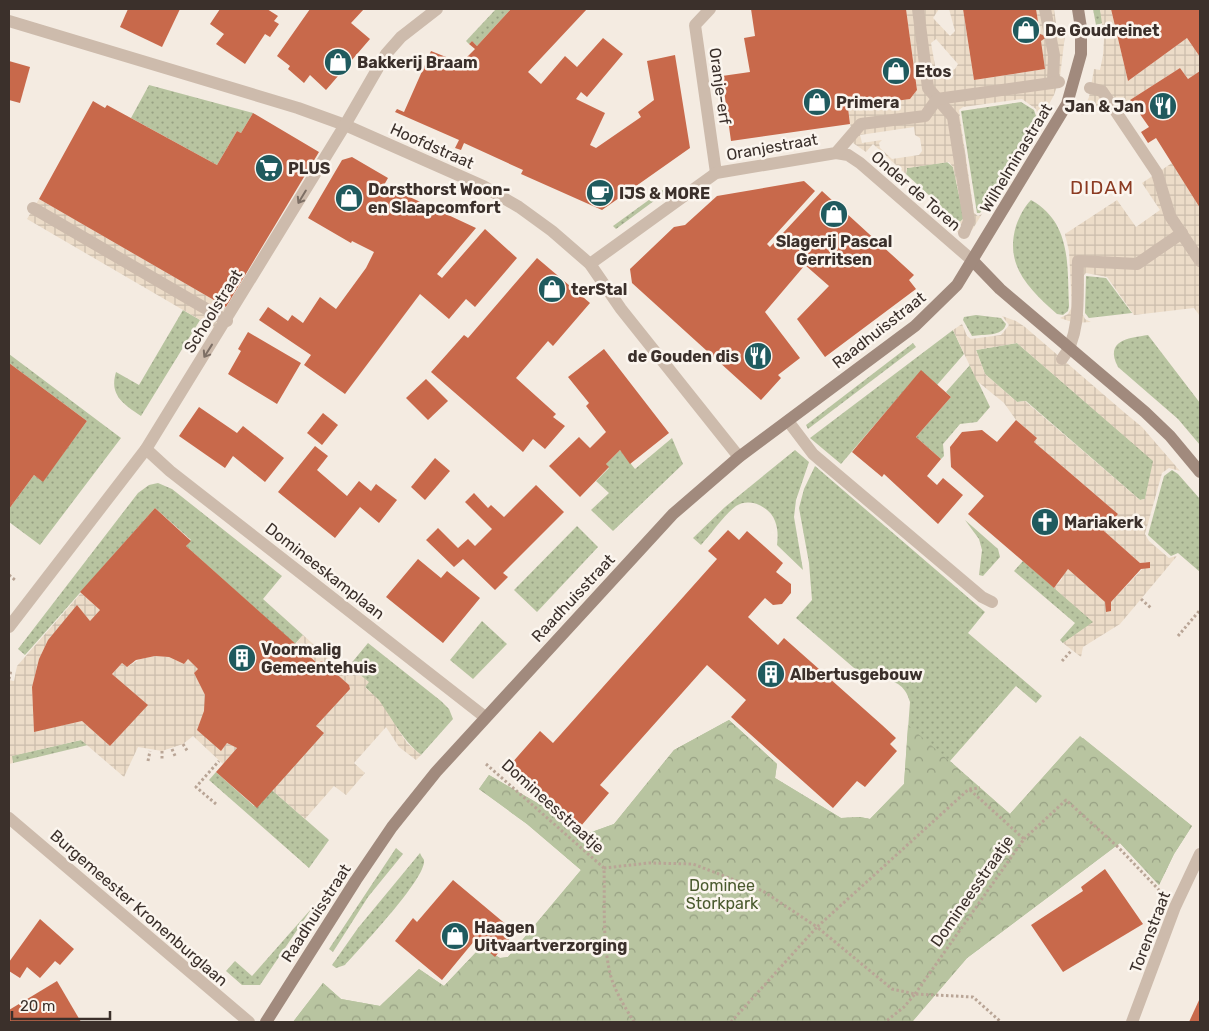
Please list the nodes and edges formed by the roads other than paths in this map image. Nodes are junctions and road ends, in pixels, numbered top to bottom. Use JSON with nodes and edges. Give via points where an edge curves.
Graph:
{"nodes":[{"id":1,"x":437,"y":9,"type":"edge"},
{"id":2,"x":710,"y":9,"type":"edge"},
{"id":3,"x":918,"y":9,"type":"edge"},
{"id":4,"x":1045,"y":9,"type":"edge"},
{"id":5,"x":1078,"y":9,"type":"edge"},
{"id":6,"x":9,"y":21,"type":"edge"},
{"id":7,"x":1090,"y":88,"type":"dead end"},
{"id":8,"x":937,"y":98,"type":"junction"},
{"id":9,"x":345,"y":125,"type":"junction"},
{"id":10,"x":836,"y":152,"type":"junction"},
{"id":11,"x":716,"y":173,"type":"junction"},
{"id":12,"x":33,"y":208,"type":"dead end"},
{"id":13,"x":964,"y":233,"type":"dead end"},
{"id":14,"x":1182,"y":233,"type":"junction"},
{"id":15,"x":973,"y":260,"type":"junction"},
{"id":16,"x":1200,"y":261,"type":"edge"},
{"id":17,"x":590,"y":264,"type":"junction"},
{"id":18,"x":226,"y":321,"type":"junction"},
{"id":19,"x":1066,"y":354,"type":"junction"},
{"id":20,"x":788,"y":420,"type":"junction"},
{"id":21,"x":146,"y":449,"type":"junction"},
{"id":22,"x":739,"y":457,"type":"junction"},
{"id":23,"x":1200,"y":472,"type":"edge"},
{"id":24,"x":992,"y":602,"type":"dead end"},
{"id":25,"x":9,"y":627,"type":"edge"},
{"id":26,"x":485,"y":717,"type":"junction"},
{"id":27,"x":9,"y":818,"type":"edge"},
{"id":28,"x":1200,"y":854,"type":"edge"},
{"id":29,"x":249,"y":1022,"type":"edge"},
{"id":30,"x":266,"y":1022,"type":"edge"},
{"id":31,"x":1132,"y":1022,"type":"edge"}],
"edges":[{"from":1,"to":9,"type":"street","name":"Schoolstraat","via":[[401,37],[386,54]]},
{"from":2,"to":11,"type":"street","name":"Oranje-erf","via":[[695,25]]},
{"from":3,"to":8,"type":"street","via":[[928,88]]},
{"from":4,"to":8,"type":"street","name":"Wilhelminastraat","via":[[1056,82]]},
{"from":5,"to":15,"type":"street","name":"Wilhelminastraat","via":[[1081,54],[1066,104]]},
{"from":6,"to":9,"type":"street","name":"Hoofdstraat"},
{"from":7,"to":14,"type":"street","via":[[1102,91],[1157,173],[1170,216]]},
{"from":8,"to":10,"type":"street","name":"Oranjestraat","via":[[925,116],[861,124]]},
{"from":8,"to":13,"type":"street","via":[[953,117],[969,221]]},
{"from":9,"to":17,"type":"street","name":"Hoofdstraat","via":[[484,186],[552,230]]},
{"from":9,"to":18,"type":"street","name":"Schoolstraat","one_way":true},
{"from":10,"to":11,"type":"street","name":"Oranjestraat"},
{"from":10,"to":15,"type":"street","name":"Onder de Toren","via":[[860,163]]},
{"from":11,"to":17,"type":"street","name":"Oranjestraat"},
{"from":12,"to":18,"type":"street"},
{"from":14,"to":16,"type":"street"},
{"from":14,"to":19,"type":"street","via":[[1137,264],[1078,261],[1077,307]]},
{"from":15,"to":19,"type":"street"},
{"from":15,"to":20,"type":"street","name":"Raadhuisstraat","via":[[957,285],[915,326]]},
{"from":17,"to":22,"type":"street","name":"Hoofdstraat"},
{"from":18,"to":21,"type":"street","name":"Schoolstraat","one_way":true},
{"from":19,"to":23,"type":"street","via":[[1145,412]]},
{"from":20,"to":22,"type":"street","name":"Raadhuisstraat"},
{"from":20,"to":24,"type":"street","via":[[813,454],[982,597]]},
{"from":21,"to":25,"type":"street","name":"Schoolstraat"},
{"from":21,"to":26,"type":"street","name":"Domineeskamplaan"},
{"from":22,"to":26,"type":"street","name":"Raadhuisstraat","via":[[673,514]]},
{"from":26,"to":30,"type":"street","name":"Raadhuisstraat","via":[[392,827]]},
{"from":27,"to":29,"type":"street","name":"Burgemeester Kronenburglaan"},
{"from":28,"to":31,"type":"street","name":"Torenstraat"}]}
